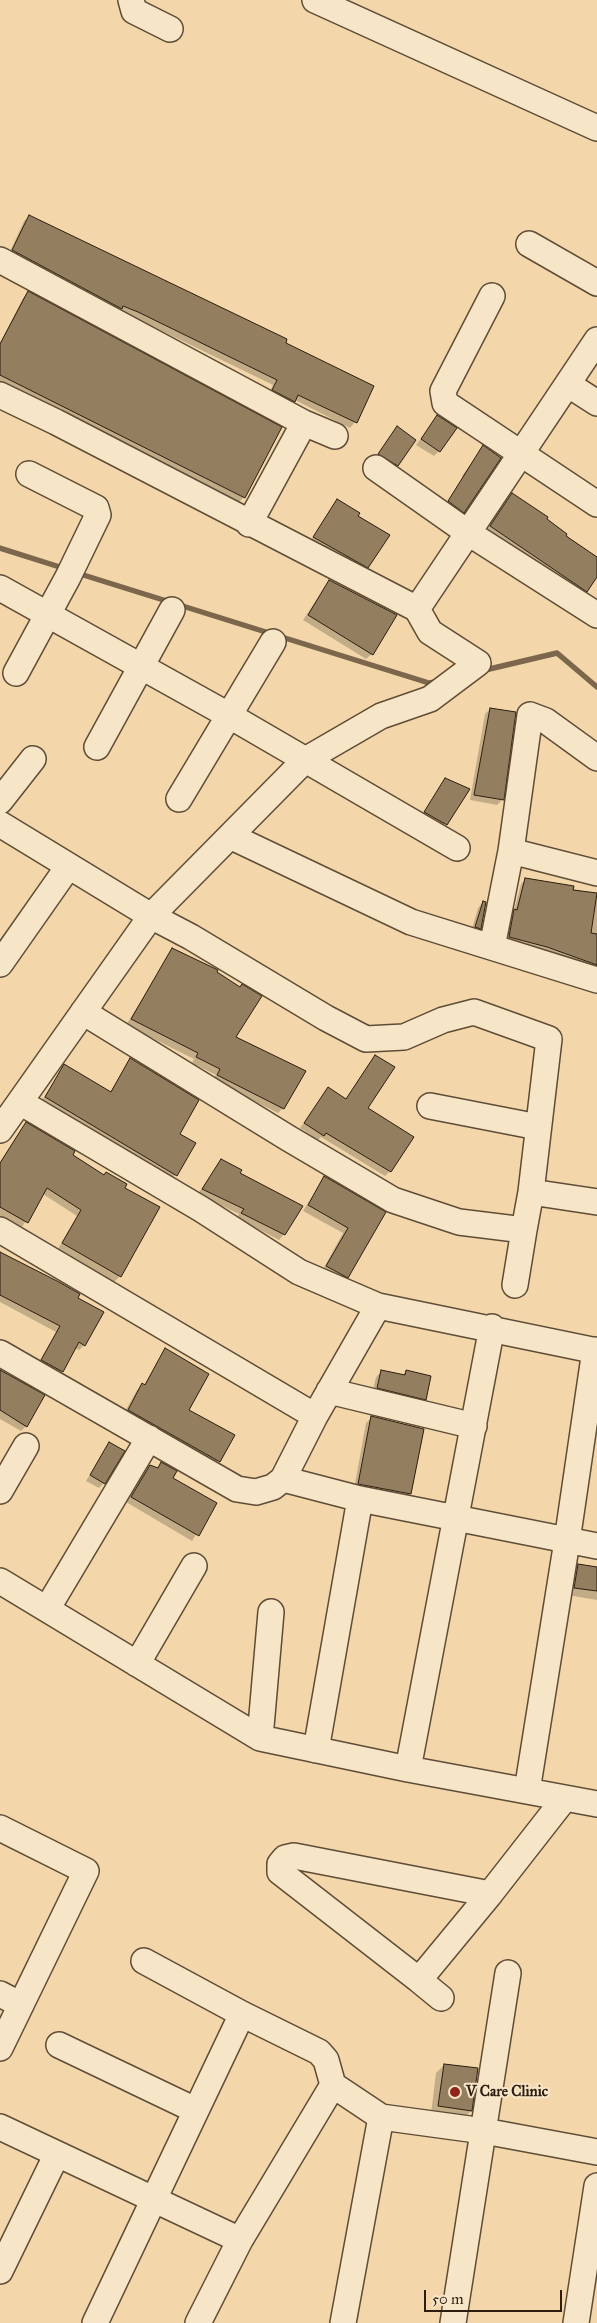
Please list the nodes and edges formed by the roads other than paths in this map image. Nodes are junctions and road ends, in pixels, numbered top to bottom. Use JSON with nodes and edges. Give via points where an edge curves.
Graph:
{"nodes":[{"id":1,"x":131,"y":0,"type":"edge"},
{"id":2,"x":316,"y":0,"type":"edge"},
{"id":3,"x":170,"y":29,"type":"dead end"},
{"id":4,"x":597,"y":128,"type":"edge"},
{"id":5,"x":529,"y":244,"type":"dead end"},
{"id":6,"x":0,"y":260,"type":"edge"},
{"id":7,"x":597,"y":284,"type":"edge"},
{"id":8,"x":492,"y":296,"type":"dead end"},
{"id":9,"x":597,"y":340,"type":"edge"},
{"id":10,"x":569,"y":385,"type":"junction"},
{"id":11,"x":0,"y":396,"type":"edge"},
{"id":12,"x":597,"y":403,"type":"edge"},
{"id":13,"x":304,"y":423,"type":"junction"},
{"id":14,"x":335,"y":436,"type":"dead end"},
{"id":15,"x":520,"y":454,"type":"junction"},
{"id":16,"x":376,"y":468,"type":"dead end"},
{"id":17,"x":29,"y":474,"type":"dead end"},
{"id":18,"x":597,"y":504,"type":"edge"},
{"id":19,"x":249,"y":524,"type":"junction"},
{"id":20,"x":467,"y":532,"type":"junction"},
{"id":21,"x":0,"y":588,"type":"edge"},
{"id":22,"x":417,"y":609,"type":"junction"},
{"id":23,"x":172,"y":610,"type":"dead end"},
{"id":24,"x":48,"y":615,"type":"junction"},
{"id":25,"x":597,"y":615,"type":"edge"},
{"id":26,"x":273,"y":642,"type":"dead end"},
{"id":27,"x":141,"y":667,"type":"junction"},
{"id":28,"x":16,"y":673,"type":"dead end"},
{"id":29,"x":230,"y":716,"type":"junction"},
{"id":30,"x":97,"y":747,"type":"dead end"},
{"id":31,"x":597,"y":758,"type":"edge"},
{"id":32,"x":33,"y":759,"type":"dead end"},
{"id":33,"x":305,"y":760,"type":"junction"},
{"id":34,"x":180,"y":799,"type":"dead end"},
{"id":35,"x":0,"y":801,"type":"edge"},
{"id":36,"x":0,"y":824,"type":"edge"},
{"id":37,"x":230,"y":836,"type":"junction"},
{"id":38,"x":457,"y":848,"type":"dead end"},
{"id":39,"x":511,"y":851,"type":"junction"},
{"id":40,"x":68,"y":867,"type":"junction"},
{"id":41,"x":597,"y":873,"type":"edge"},
{"id":42,"x":151,"y":916,"type":"junction"},
{"id":43,"x":492,"y":947,"type":"junction"},
{"id":44,"x":0,"y":964,"type":"edge"},
{"id":45,"x":597,"y":980,"type":"edge"},
{"id":46,"x":84,"y":1012,"type":"junction"},
{"id":47,"x":20,"y":1102,"type":"junction"},
{"id":48,"x":430,"y":1106,"type":"dead end"},
{"id":49,"x":538,"y":1127,"type":"junction"},
{"id":50,"x":0,"y":1130,"type":"edge"},
{"id":51,"x":530,"y":1192,"type":"junction"},
{"id":52,"x":597,"y":1202,"type":"edge"},
{"id":53,"x":0,"y":1230,"type":"edge"},
{"id":54,"x":524,"y":1230,"type":"junction"},
{"id":55,"x":515,"y":1285,"type":"dead end"},
{"id":56,"x":378,"y":1306,"type":"junction"},
{"id":57,"x":492,"y":1327,"type":"junction"},
{"id":58,"x":596,"y":1350,"type":"edge"},
{"id":59,"x":0,"y":1353,"type":"edge"},
{"id":60,"x":329,"y":1391,"type":"junction"},
{"id":61,"x":315,"y":1416,"type":"junction"},
{"id":62,"x":474,"y":1426,"type":"junction"},
{"id":63,"x":149,"y":1438,"type":"junction"},
{"id":64,"x":26,"y":1446,"type":"dead end"},
{"id":65,"x":283,"y":1479,"type":"junction"},
{"id":66,"x":0,"y":1491,"type":"edge"},
{"id":67,"x":360,"y":1499,"type":"junction"},
{"id":68,"x":457,"y":1520,"type":"junction"},
{"id":69,"x":567,"y":1541,"type":"junction"},
{"id":70,"x":597,"y":1546,"type":"edge"},
{"id":71,"x":194,"y":1566,"type":"dead end"},
{"id":72,"x":0,"y":1581,"type":"edge"},
{"id":73,"x":48,"y":1609,"type":"junction"},
{"id":74,"x":271,"y":1612,"type":"dead end"},
{"id":75,"x":137,"y":1664,"type":"junction"},
{"id":76,"x":260,"y":1738,"type":"junction"},
{"id":77,"x":316,"y":1750,"type":"junction"},
{"id":78,"x":408,"y":1769,"type":"junction"},
{"id":79,"x":527,"y":1791,"type":"junction"},
{"id":80,"x":565,"y":1798,"type":"junction"},
{"id":81,"x":597,"y":1804,"type":"edge"},
{"id":82,"x":0,"y":1828,"type":"edge"},
{"id":83,"x":490,"y":1894,"type":"junction"},
{"id":84,"x":144,"y":1961,"type":"dead end"},
{"id":85,"x":508,"y":1973,"type":"dead end"},
{"id":86,"x":419,"y":1980,"type":"junction"},
{"id":87,"x":441,"y":1998,"type":"dead end"},
{"id":88,"x":10,"y":2000,"type":"edge"},
{"id":89,"x":242,"y":2014,"type":"junction"},
{"id":90,"x":59,"y":2045,"type":"dead end"},
{"id":91,"x":0,"y":2048,"type":"edge"},
{"id":92,"x":333,"y":2085,"type":"junction"},
{"id":93,"x":195,"y":2110,"type":"junction"},
{"id":94,"x":381,"y":2117,"type":"junction"},
{"id":95,"x":0,"y":2127,"type":"edge"},
{"id":96,"x":484,"y":2132,"type":"junction"},
{"id":97,"x":597,"y":2152,"type":"edge"},
{"id":98,"x":57,"y":2154,"type":"junction"},
{"id":99,"x":596,"y":2198,"type":"edge"},
{"id":100,"x":154,"y":2201,"type":"junction"},
{"id":101,"x":240,"y":2240,"type":"junction"},
{"id":102,"x":0,"y":2272,"type":"edge"},
{"id":103,"x":95,"y":2323,"type":"edge"},
{"id":104,"x":198,"y":2323,"type":"edge"},
{"id":105,"x":343,"y":2323,"type":"edge"},
{"id":106,"x":453,"y":2323,"type":"edge"},
{"id":107,"x":576,"y":2323,"type":"edge"}],
"edges":[{"from":1,"to":3,"type":"street","via":[[134,11]]},
{"from":2,"to":4,"type":"street"},
{"from":5,"to":7,"type":"street"},
{"from":6,"to":13,"type":"street"},
{"from":8,"to":15,"type":"street","via":[[443,391],[445,402]]},
{"from":9,"to":10,"type":"street"},
{"from":10,"to":12,"type":"street"},
{"from":10,"to":15,"type":"street"},
{"from":11,"to":19,"type":"street"},
{"from":13,"to":14,"type":"street"},
{"from":13,"to":19,"type":"street"},
{"from":15,"to":18,"type":"street"},
{"from":15,"to":20,"type":"street"},
{"from":16,"to":20,"type":"street"},
{"from":17,"to":24,"type":"street","via":[[96,508],[98,515]]},
{"from":19,"to":22,"type":"street"},
{"from":20,"to":22,"type":"street"},
{"from":20,"to":25,"type":"street"},
{"from":21,"to":24,"type":"street"},
{"from":22,"to":33,"type":"street","via":[[430,632],[478,663],[430,699],[381,716]]},
{"from":23,"to":27,"type":"street"},
{"from":24,"to":27,"type":"street"},
{"from":24,"to":28,"type":"street"},
{"from":26,"to":29,"type":"street"},
{"from":27,"to":29,"type":"street"},
{"from":27,"to":30,"type":"street"},
{"from":29,"to":33,"type":"street"},
{"from":29,"to":34,"type":"street"},
{"from":31,"to":39,"type":"street","via":[[546,721],[530,715]]},
{"from":32,"to":35,"type":"street"},
{"from":33,"to":37,"type":"street"},
{"from":33,"to":38,"type":"street"},
{"from":36,"to":40,"type":"street"},
{"from":37,"to":42,"type":"street"},
{"from":37,"to":43,"type":"street","via":[[411,922]]},
{"from":39,"to":41,"type":"street"},
{"from":39,"to":43,"type":"street"},
{"from":40,"to":42,"type":"street"},
{"from":40,"to":44,"type":"street"},
{"from":42,"to":46,"type":"street"},
{"from":42,"to":49,"type":"street","via":[[366,1039],[404,1037],[443,1020],[474,1012],[549,1039]]},
{"from":43,"to":45,"type":"street"},
{"from":46,"to":47,"type":"street"},
{"from":46,"to":54,"type":"street","via":[[394,1200],[459,1222]]},
{"from":47,"to":50,"type":"street"},
{"from":47,"to":56,"type":"street","via":[[201,1209],[299,1272]]},
{"from":48,"to":49,"type":"street"},
{"from":49,"to":51,"type":"street"},
{"from":51,"to":52,"type":"street"},
{"from":51,"to":54,"type":"street"},
{"from":53,"to":61,"type":"street"},
{"from":54,"to":55,"type":"street"},
{"from":56,"to":57,"type":"street"},
{"from":56,"to":60,"type":"street"},
{"from":57,"to":58,"type":"street"},
{"from":57,"to":62,"type":"street"},
{"from":58,"to":69,"type":"street"},
{"from":59,"to":63,"type":"street"},
{"from":60,"to":61,"type":"street"},
{"from":60,"to":62,"type":"street"},
{"from":61,"to":65,"type":"street"},
{"from":62,"to":68,"type":"street"},
{"from":63,"to":65,"type":"street","via":[[237,1489],[256,1492],[273,1487]]},
{"from":63,"to":73,"type":"street"},
{"from":64,"to":66,"type":"street"},
{"from":65,"to":67,"type":"street"},
{"from":67,"to":68,"type":"street"},
{"from":67,"to":77,"type":"street"},
{"from":68,"to":69,"type":"street"},
{"from":68,"to":78,"type":"street"},
{"from":69,"to":70,"type":"street"},
{"from":69,"to":79,"type":"street"},
{"from":71,"to":75,"type":"street"},
{"from":72,"to":73,"type":"street"},
{"from":73,"to":75,"type":"street"},
{"from":74,"to":76,"type":"street"},
{"from":75,"to":76,"type":"street"},
{"from":76,"to":77,"type":"street"},
{"from":77,"to":78,"type":"street"},
{"from":78,"to":79,"type":"street"},
{"from":79,"to":80,"type":"street"},
{"from":80,"to":81,"type":"street"},
{"from":80,"to":83,"type":"street"},
{"from":82,"to":88,"type":"street","via":[[86,1872]]},
{"from":83,"to":86,"type":"street"},
{"from":83,"to":86,"type":"street","via":[[294,1856],[285,1858],[280,1864],[280,1872]]},
{"from":84,"to":89,"type":"street"},
{"from":85,"to":96,"type":"street"},
{"from":86,"to":87,"type":"street"},
{"from":88,"to":91,"type":"street"},
{"from":89,"to":92,"type":"street","via":[[319,2052],[326,2060]]},
{"from":89,"to":93,"type":"street"},
{"from":90,"to":93,"type":"street"},
{"from":92,"to":94,"type":"street"},
{"from":92,"to":101,"type":"street"},
{"from":93,"to":100,"type":"street"},
{"from":94,"to":96,"type":"street"},
{"from":94,"to":105,"type":"street"},
{"from":95,"to":98,"type":"street"},
{"from":96,"to":97,"type":"street"},
{"from":96,"to":106,"type":"street"},
{"from":98,"to":100,"type":"street"},
{"from":98,"to":102,"type":"street"},
{"from":99,"to":107,"type":"street"},
{"from":100,"to":101,"type":"street"},
{"from":100,"to":103,"type":"street"},
{"from":101,"to":104,"type":"street"}]}
